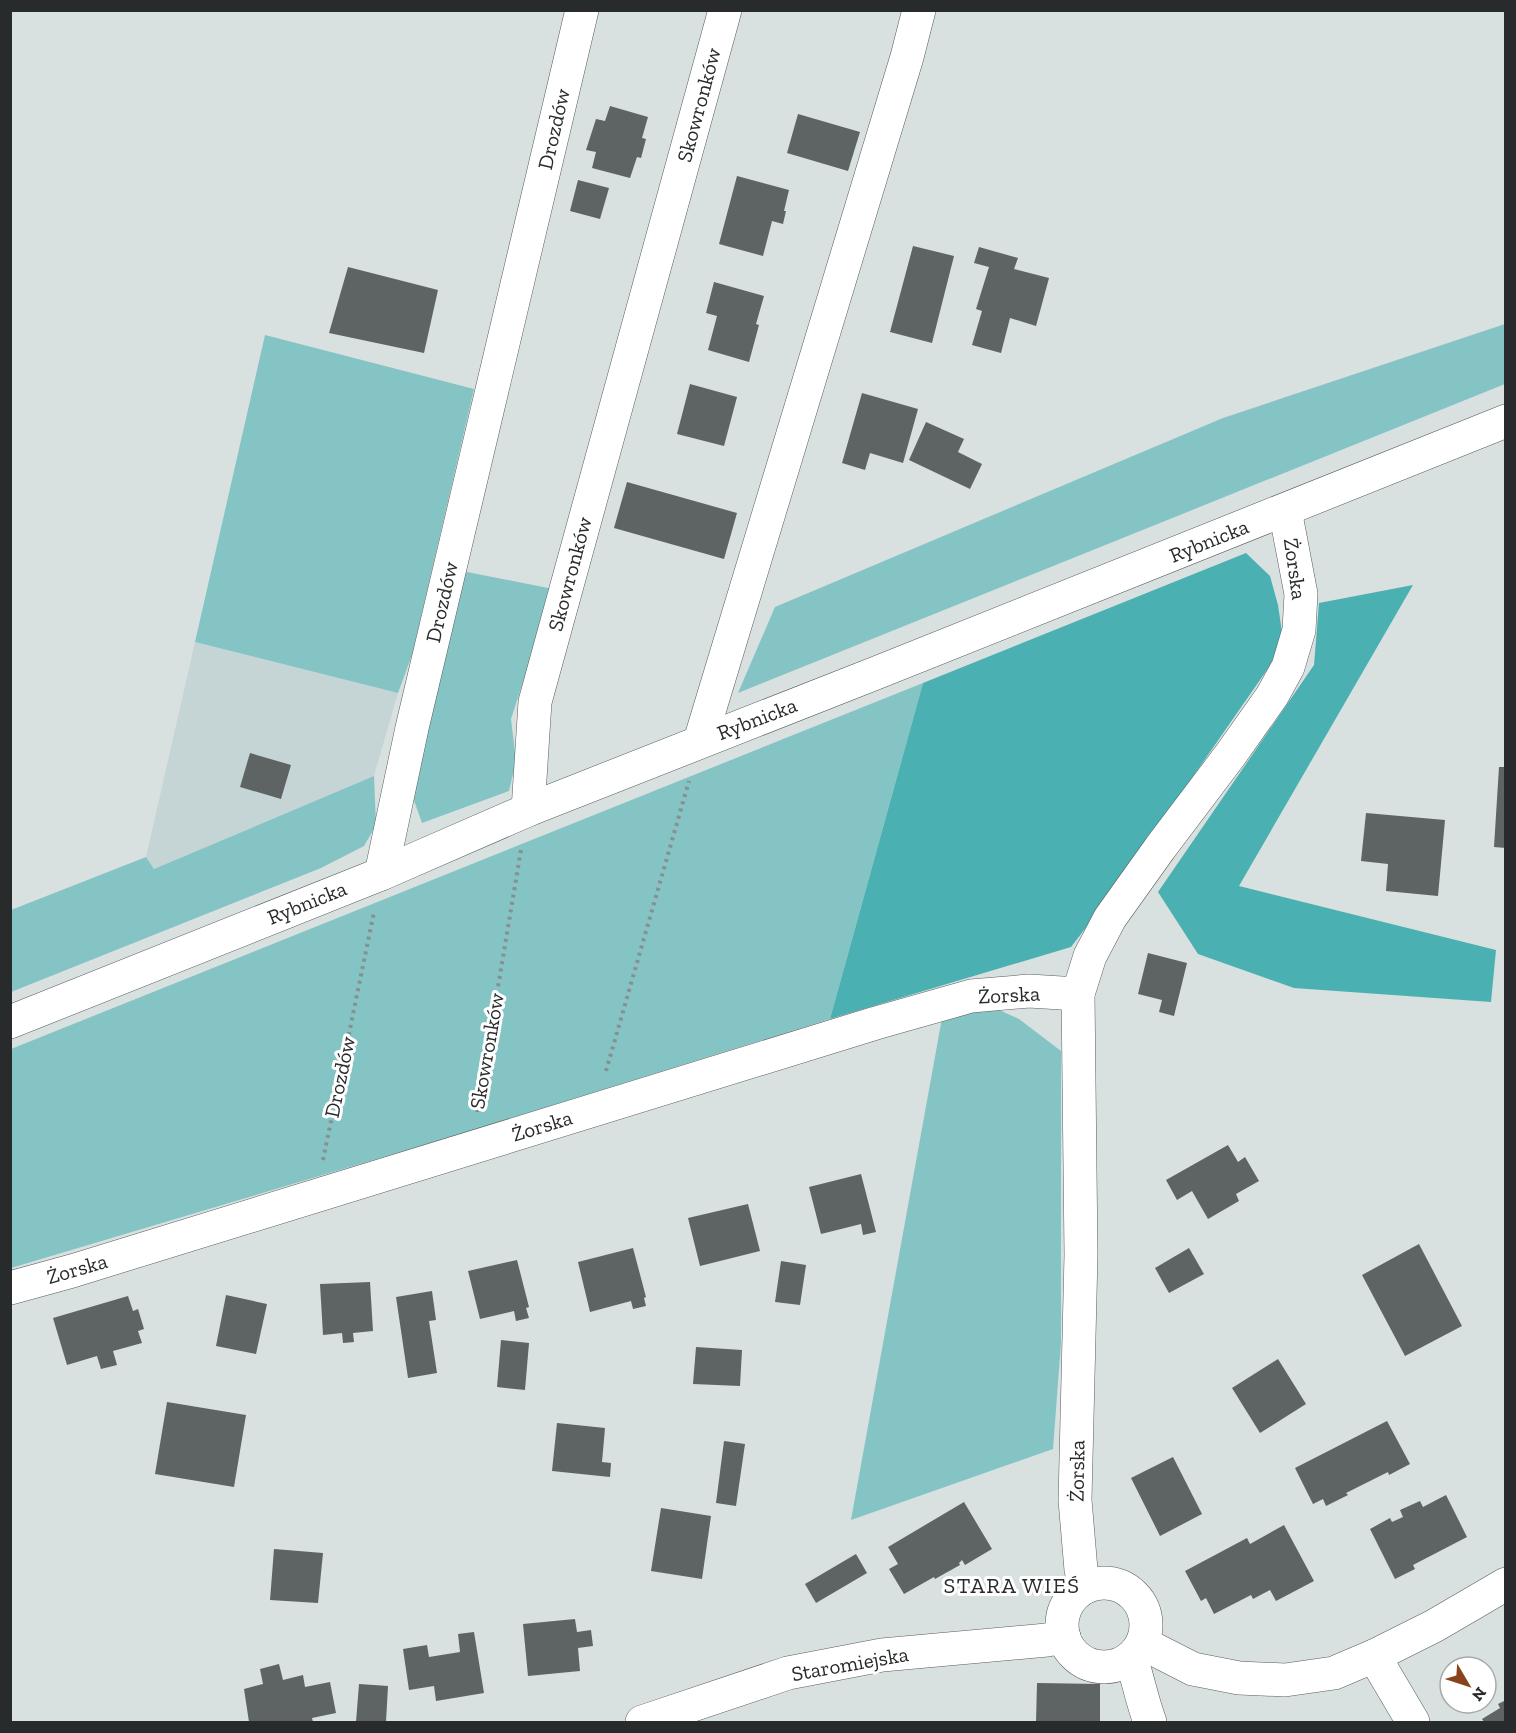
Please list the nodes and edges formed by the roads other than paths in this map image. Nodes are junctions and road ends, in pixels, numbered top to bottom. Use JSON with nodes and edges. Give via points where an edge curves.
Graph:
{"nodes":[{"id":1,"x":582,"y":10,"type":"edge"},
{"id":2,"x":725,"y":10,"type":"edge"},
{"id":3,"x":919,"y":10,"type":"edge"},
{"id":4,"x":1506,"y":422,"type":"edge"},
{"id":5,"x":1285,"y":510,"type":"junction"},
{"id":6,"x":700,"y":741,"type":"junction"},
{"id":7,"x":528,"y":810,"type":"junction"},
{"id":8,"x":381,"y":874,"type":"junction"},
{"id":9,"x":1078,"y":994,"type":"junction"},
{"id":10,"x":10,"y":1022,"type":"edge"},
{"id":11,"x":10,"y":1288,"type":"edge"},
{"id":12,"x":1506,"y":1584,"type":"edge"},
{"id":13,"x":1086,"y":1587,"type":"junction"},
{"id":14,"x":1064,"y":1637,"type":"junction"},
{"id":15,"x":1137,"y":1650,"type":"junction"},
{"id":16,"x":1374,"y":1656,"type":"junction"},
{"id":17,"x":642,"y":1722,"type":"edge"},
{"id":18,"x":1150,"y":1722,"type":"edge"},
{"id":19,"x":1413,"y":1722,"type":"edge"}],
"edges":[{"from":1,"to":8,"type":"street","name":"Drozdów"},
{"from":2,"to":7,"type":"street","name":"Skowronków","via":[[535,702]]},
{"from":3,"to":6,"type":"street"},
{"from":4,"to":5,"type":"street","name":"Rybnicka"},
{"from":5,"to":6,"type":"street","name":"Rybnicka"},
{"from":5,"to":9,"type":"street","name":"Żorska","via":[[1301,594],[1299,630],[1288,667],[1231,754],[1110,918],[1090,956]]},
{"from":6,"to":7,"type":"street","name":"Rybnicka"},
{"from":7,"to":8,"type":"street","name":"Rybnicka"},
{"from":8,"to":10,"type":"street","name":"Rybnicka"},
{"from":9,"to":11,"type":"street","name":"Żorska","via":[[1029,991],[971,996]]},
{"from":9,"to":13,"type":"street","name":"Żorska","via":[[1081,1255],[1076,1500],[1081,1570]]},
{"from":12,"to":16,"type":"street"},
{"from":13,"to":14,"type":"street","via":[[1076,1593],[1064,1613]]},
{"from":13,"to":15,"type":"street","via":[[1111,1583],[1134,1595],[1146,1617],[1146,1630]]},
{"from":14,"to":15,"type":"street","via":[[1082,1661],[1102,1667],[1112,1666]]},
{"from":14,"to":17,"type":"street","name":"Staromiejska","via":[[882,1654],[789,1673]]},
{"from":15,"to":16,"type":"street","via":[[1193,1669],[1239,1678],[1285,1680],[1334,1673]]},
{"from":15,"to":18,"type":"street","via":[[1141,1698]]},
{"from":16,"to":19,"type":"street"}]}
